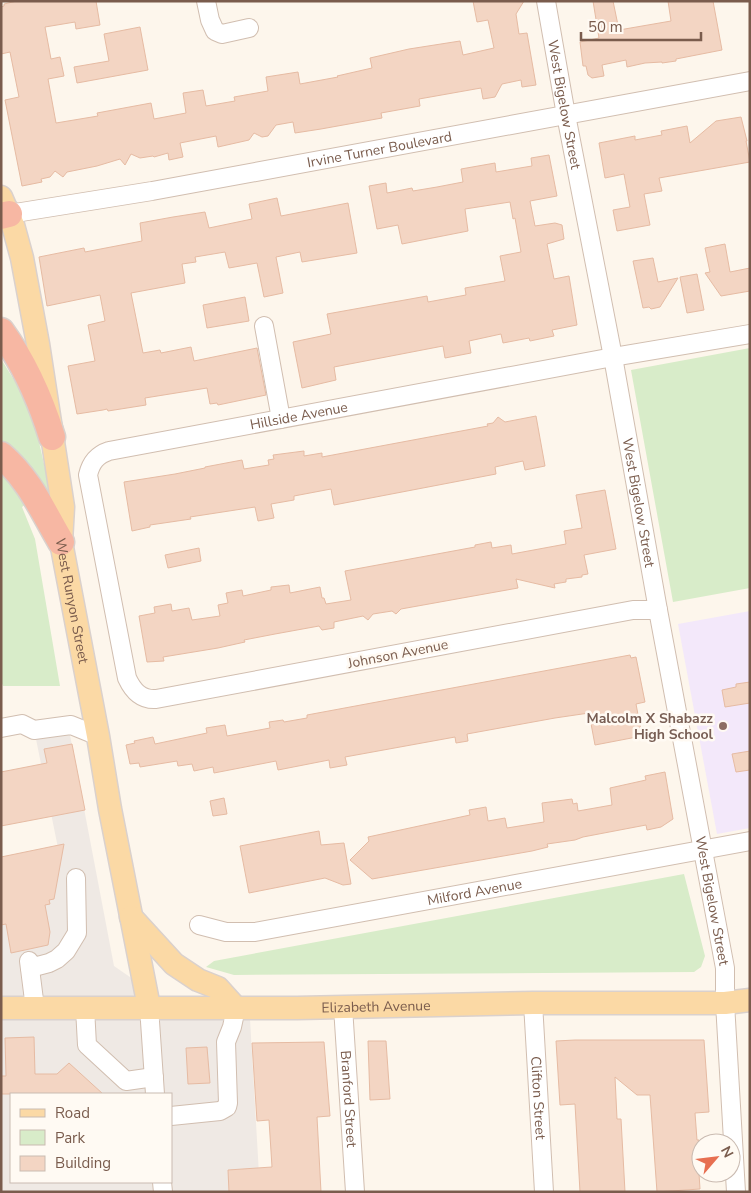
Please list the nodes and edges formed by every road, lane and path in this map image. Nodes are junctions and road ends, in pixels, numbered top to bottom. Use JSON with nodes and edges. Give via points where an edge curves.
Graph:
{"nodes":[{"id":1,"x":206,"y":1,"type":"edge"},
{"id":2,"x":546,"y":1,"type":"edge"},
{"id":3,"x":249,"y":28,"type":"dead end"},
{"id":4,"x":750,"y":81,"type":"edge"},
{"id":5,"x":566,"y":115,"type":"junction"},
{"id":6,"x":4,"y":209,"type":"edge"},
{"id":7,"x":264,"y":326,"type":"dead end"},
{"id":8,"x":1,"y":331,"type":"edge"},
{"id":9,"x":750,"y":334,"type":"edge"},
{"id":10,"x":613,"y":357,"type":"junction"},
{"id":11,"x":281,"y":419,"type":"junction"},
{"id":12,"x":52,"y":437,"type":"junction"},
{"id":13,"x":1,"y":455,"type":"edge"},
{"id":14,"x":61,"y":542,"type":"junction"},
{"id":15,"x":658,"y":610,"type":"junction"},
{"id":16,"x":140,"y":696,"type":"joint"},
{"id":17,"x":1,"y":728,"type":"edge"},
{"id":18,"x":98,"y":736,"type":"junction"},
{"id":19,"x":750,"y":841,"type":"edge"},
{"id":20,"x":704,"y":849,"type":"junction"},
{"id":21,"x":76,"y":878,"type":"dead end"},
{"id":22,"x":130,"y":916,"type":"junction"},
{"id":23,"x":199,"y":925,"type":"dead end"},
{"id":24,"x":750,"y":1000,"type":"edge"},
{"id":25,"x":533,"y":1003,"type":"junction"},
{"id":26,"x":724,"y":1003,"type":"junction"},
{"id":27,"x":148,"y":1007,"type":"junction"},
{"id":28,"x":343,"y":1007,"type":"junction"},
{"id":29,"x":1,"y":1008,"type":"edge"},
{"id":30,"x":36,"y":1008,"type":"junction"},
{"id":31,"x":85,"y":1008,"type":"junction"},
{"id":32,"x":236,"y":1008,"type":"junction"},
{"id":33,"x":155,"y":1086,"type":"edge"},
{"id":34,"x":172,"y":1116,"type":"edge"},
{"id":35,"x":355,"y":1192,"type":"edge"},
{"id":36,"x":544,"y":1192,"type":"edge"},
{"id":37,"x":736,"y":1192,"type":"edge"}],
"edges":[{"from":1,"to":3,"type":"street","via":[[215,31],[222,34]]},
{"from":2,"to":5,"type":"street","name":"West Bigelow Street"},
{"from":4,"to":5,"type":"street","name":"Irvine Turner Boulevard"},
{"from":5,"to":6,"type":"street","name":"Irvine Turner Boulevard","via":[[152,191]]},
{"from":5,"to":10,"type":"street","name":"West Bigelow Street"},
{"from":6,"to":12,"type":"main road","name":"West Runyon Street","via":[[22,258]]},
{"from":7,"to":11,"type":"street"},
{"from":8,"to":12,"type":"highway","via":[[32,382]]},
{"from":9,"to":10,"type":"street","name":"Hillside Avenue"},
{"from":10,"to":11,"type":"street","name":"Hillside Avenue"},
{"from":10,"to":15,"type":"street","name":"West Bigelow Street"},
{"from":11,"to":16,"type":"street","name":"Hillside Avenue","via":[[109,451],[92,463],[88,482],[127,678]]},
{"from":12,"to":14,"type":"main road","name":"West Runyon Street","via":[[63,507]]},
{"from":13,"to":14,"type":"highway","via":[[30,486]]},
{"from":14,"to":18,"type":"main road","name":"West Runyon Street"},
{"from":15,"to":16,"type":"street","name":"Johnson Avenue","via":[[633,610],[156,699]]},
{"from":15,"to":20,"type":"street","name":"West Bigelow Street"},
{"from":17,"to":18,"type":"street","via":[[22,724],[34,730],[71,725]]},
{"from":18,"to":22,"type":"main road","name":"West Runyon Street"},
{"from":19,"to":20,"type":"street","name":"Milford Avenue"},
{"from":20,"to":23,"type":"street","name":"Milford Avenue","via":[[255,932],[226,932]]},
{"from":20,"to":26,"type":"street","name":"West Bigelow Street","via":[[725,968]]},
{"from":21,"to":30,"type":"street","via":[[77,933],[57,959],[49,963],[29,964]]},
{"from":22,"to":27,"type":"main road","name":"West Runyon Street"},
{"from":22,"to":32,"type":"main road","via":[[174,964],[198,980],[218,988]]},
{"from":24,"to":26,"type":"main road","name":"Elizabeth Avenue"},
{"from":25,"to":26,"type":"main road","name":"Elizabeth Avenue"},
{"from":25,"to":28,"type":"main road","name":"Elizabeth Avenue"},
{"from":25,"to":36,"type":"street","name":"Clifton Street"},
{"from":26,"to":37,"type":"street","name":"West Bigelow Street"},
{"from":27,"to":31,"type":"main road","name":"Elizabeth Avenue"},
{"from":27,"to":32,"type":"main road","name":"Elizabeth Avenue"},
{"from":27,"to":33,"type":"street"},
{"from":28,"to":32,"type":"main road","name":"Elizabeth Avenue"},
{"from":28,"to":35,"type":"street","name":"Branford Street"},
{"from":29,"to":30,"type":"main road","name":"Elizabeth Avenue"},
{"from":30,"to":31,"type":"main road","name":"Elizabeth Avenue"},
{"from":31,"to":33,"type":"street","via":[[87,1045],[126,1081]]},
{"from":32,"to":34,"type":"street","via":[[226,1042],[227,1107],[220,1111]]}]}
